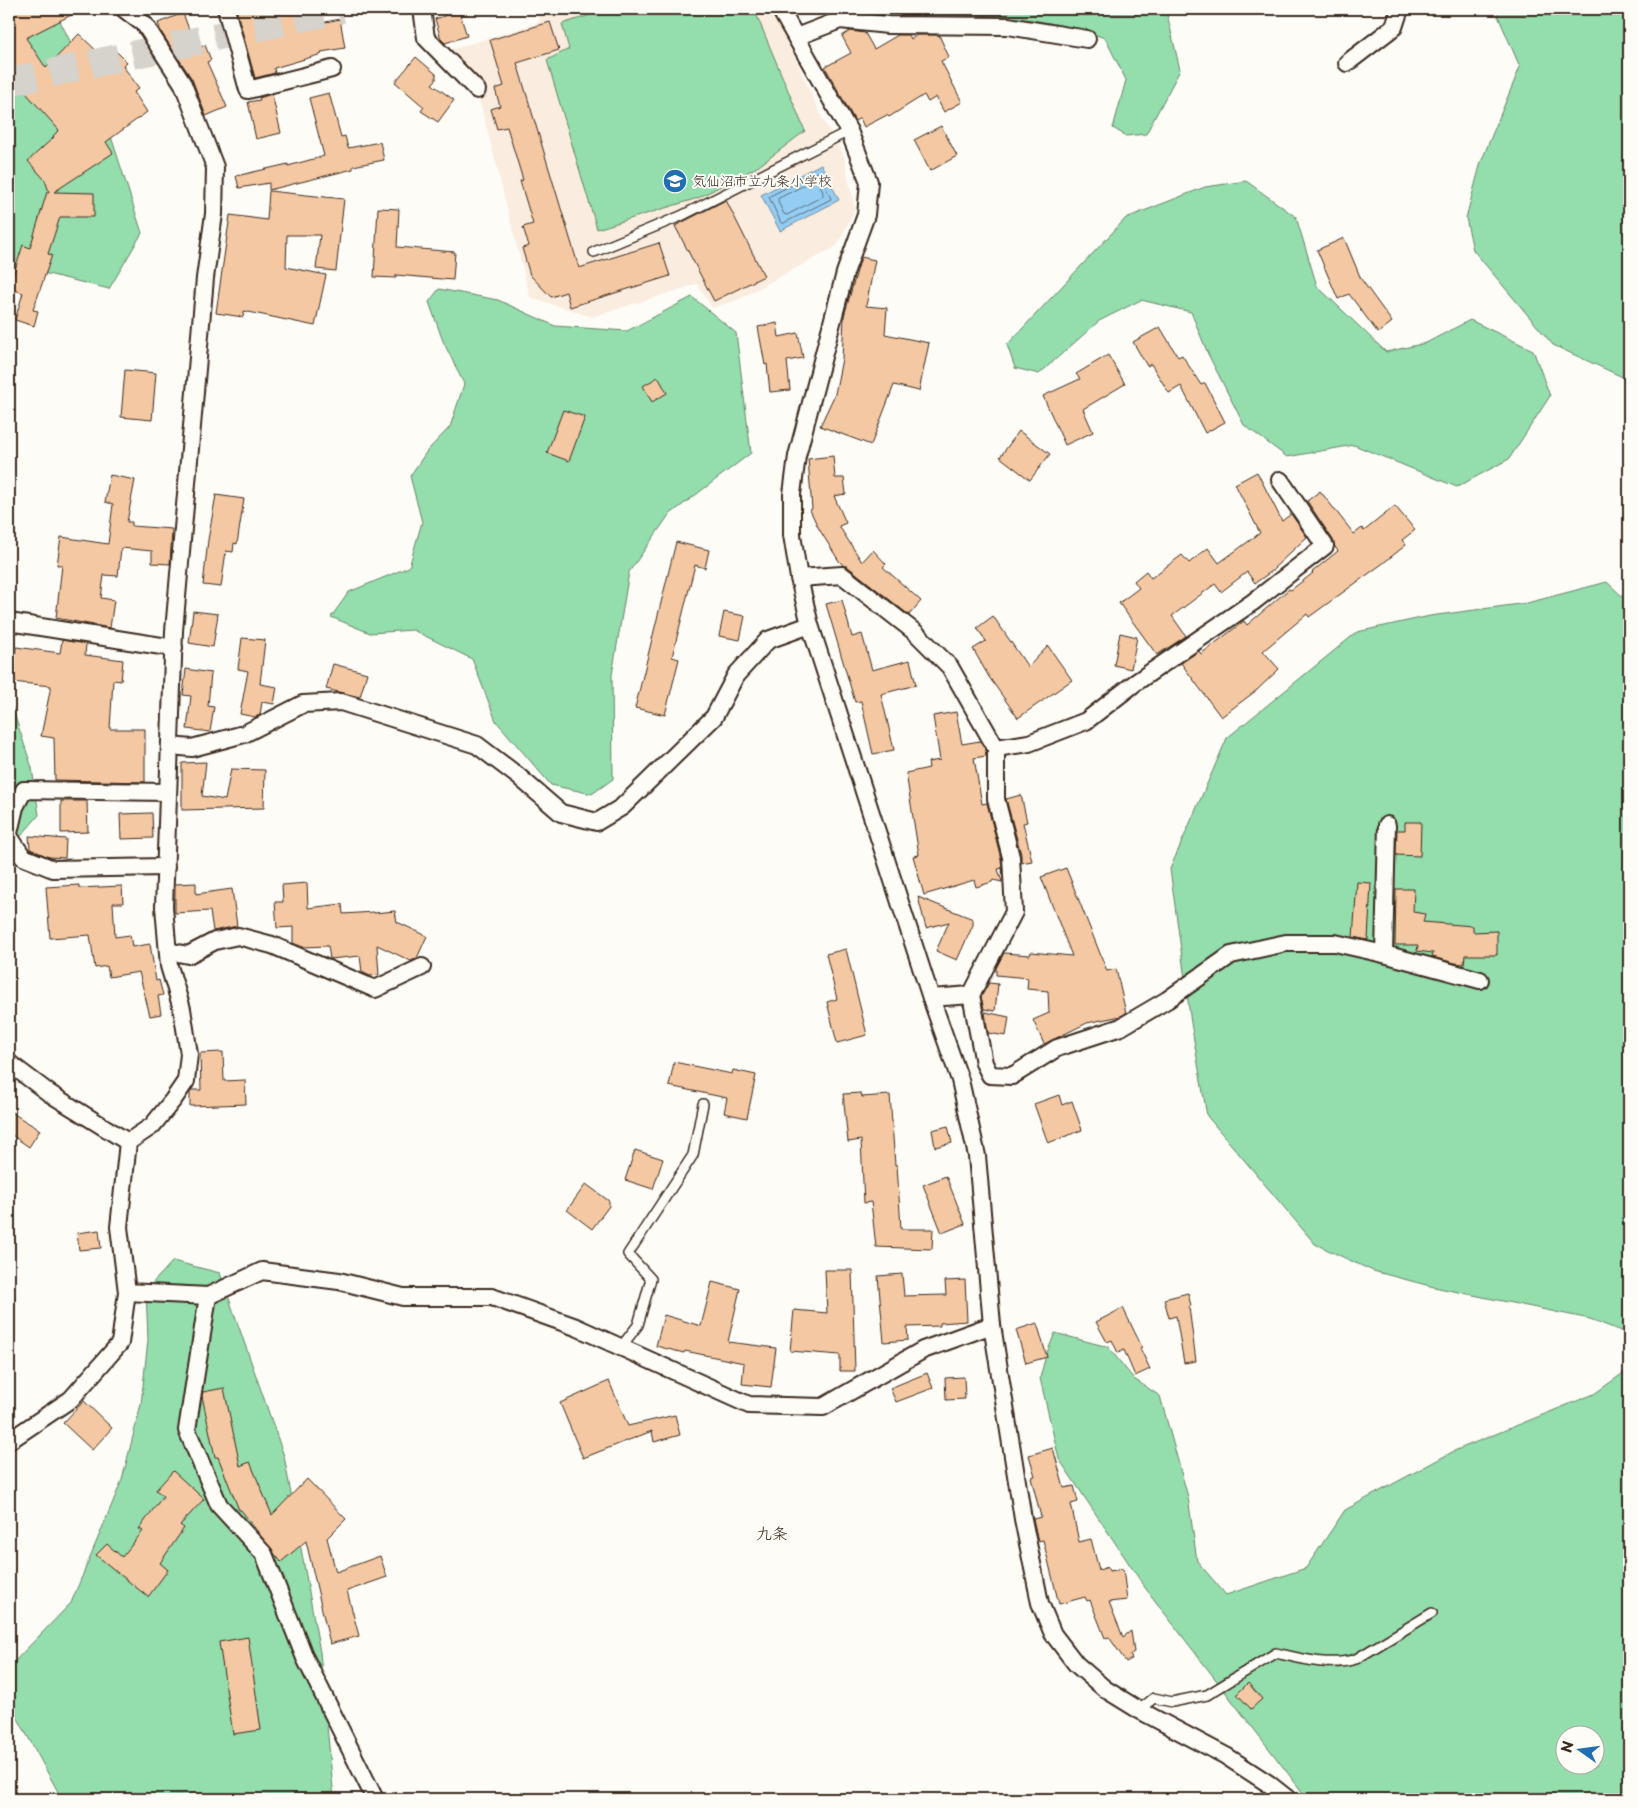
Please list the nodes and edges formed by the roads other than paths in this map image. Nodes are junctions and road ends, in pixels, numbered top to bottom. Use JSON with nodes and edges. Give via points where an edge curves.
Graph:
{"nodes":[{"id":1,"x":124,"y":9,"type":"edge"},
{"id":2,"x":226,"y":9,"type":"edge"},
{"id":3,"x":422,"y":9,"type":"edge"},
{"id":4,"x":780,"y":9,"type":"edge"},
{"id":5,"x":1400,"y":9,"type":"edge"},
{"id":6,"x":796,"y":38,"type":"junction"},
{"id":7,"x":1087,"y":39,"type":"dead end"},
{"id":8,"x":1346,"y":63,"type":"dead end"},
{"id":9,"x":332,"y":69,"type":"dead end"},
{"id":10,"x":477,"y":90,"type":"dead end"},
{"id":11,"x":849,"y":131,"type":"junction"},
{"id":12,"x":594,"y":252,"type":"dead end"},
{"id":13,"x":1280,"y":480,"type":"dead end"},
{"id":14,"x":799,"y":578,"type":"junction"},
{"id":15,"x":9,"y":622,"type":"edge"},
{"id":16,"x":810,"y":625,"type":"junction"},
{"id":17,"x":174,"y":648,"type":"junction"},
{"id":18,"x":170,"y":746,"type":"junction"},
{"id":19,"x":996,"y":748,"type":"junction"},
{"id":20,"x":168,"y":792,"type":"junction"},
{"id":21,"x":1387,"y":825,"type":"dead end"},
{"id":22,"x":9,"y":835,"type":"edge"},
{"id":23,"x":166,"y":867,"type":"junction"},
{"id":24,"x":168,"y":951,"type":"junction"},
{"id":25,"x":1384,"y":954,"type":"junction"},
{"id":26,"x":422,"y":967,"type":"dead end"},
{"id":27,"x":1480,"y":980,"type":"dead end"},
{"id":28,"x":971,"y":995,"type":"junction"},
{"id":29,"x":931,"y":998,"type":"junction"},
{"id":30,"x":9,"y":1063,"type":"edge"},
{"id":31,"x":703,"y":1104,"type":"dead end"},
{"id":32,"x":128,"y":1142,"type":"junction"},
{"id":33,"x":127,"y":1292,"type":"junction"},
{"id":34,"x":208,"y":1296,"type":"junction"},
{"id":35,"x":992,"y":1325,"type":"junction"},
{"id":36,"x":621,"y":1347,"type":"junction"},
{"id":37,"x":9,"y":1441,"type":"edge"},
{"id":38,"x":1432,"y":1613,"type":"dead end"},
{"id":39,"x":1139,"y":1710,"type":"junction"},
{"id":40,"x":375,"y":1799,"type":"edge"},
{"id":41,"x":1288,"y":1799,"type":"edge"}],
"edges":[{"from":1,"to":17,"type":"street","via":[[145,25],[184,84],[215,168],[214,214],[203,296]]},
{"from":2,"to":9,"type":"street","via":[[248,90]]},
{"from":3,"to":10,"type":"street","via":[[426,38]]},
{"from":4,"to":6,"type":"street"},
{"from":5,"to":8,"type":"street","via":[[1394,26]]},
{"from":6,"to":7,"type":"street","via":[[840,20],[888,25],[1008,26]]},
{"from":6,"to":11,"type":"street"},
{"from":11,"to":12,"type":"lane","via":[[681,216]]},
{"from":11,"to":14,"type":"street","via":[[869,182],[866,215],[845,273],[797,456],[792,494],[792,535]]},
{"from":13,"to":19,"type":"street","via":[[1325,546],[1253,602],[1086,721],[1029,743]]},
{"from":14,"to":16,"type":"street"},
{"from":14,"to":19,"type":"street","via":[[842,575],[916,633],[950,667]]},
{"from":15,"to":17,"type":"street"},
{"from":16,"to":18,"type":"street","via":[[768,640],[736,675],[714,717],[622,807],[597,822],[561,814],[477,745],[341,702],[303,704],[244,734],[192,748]]},
{"from":16,"to":29,"type":"street"},
{"from":17,"to":18,"type":"street"},
{"from":18,"to":20,"type":"street"},
{"from":19,"to":28,"type":"street","via":[[996,799],[1011,857],[1014,912]]},
{"from":20,"to":22,"type":"street","via":[[24,790],[16,806]]},
{"from":20,"to":23,"type":"street"},
{"from":21,"to":25,"type":"street"},
{"from":22,"to":23,"type":"street","via":[[23,857],[53,869]]},
{"from":23,"to":24,"type":"street","via":[[164,908]]},
{"from":24,"to":26,"type":"street","via":[[188,955],[215,941],[238,936],[272,944],[375,989]]},
{"from":24,"to":32,"type":"street","via":[[169,966],[182,1009],[188,1054],[186,1081],[152,1126]]},
{"from":25,"to":27,"type":"street"},
{"from":25,"to":28,"type":"street","via":[[1336,943],[1286,943],[1232,955],[1121,1027],[1057,1048],[1012,1076],[990,1074],[984,1063]]},
{"from":28,"to":29,"type":"street"},
{"from":29,"to":35,"type":"street","via":[[960,1080],[977,1156]]},
{"from":30,"to":32,"type":"street","via":[[49,1093]]},
{"from":31,"to":36,"type":"lane","via":[[692,1155],[628,1254],[651,1279],[638,1325]]},
{"from":32,"to":33,"type":"street","via":[[119,1228]]},
{"from":33,"to":34,"type":"street"},
{"from":33,"to":37,"type":"street","via":[[120,1343],[71,1399]]},
{"from":34,"to":36,"type":"street","via":[[262,1271],[339,1281],[403,1297],[492,1297]]},
{"from":34,"to":40,"type":"street","via":[[187,1430],[219,1505],[264,1554],[305,1658]]},
{"from":35,"to":36,"type":"street","via":[[923,1350],[823,1407],[749,1405]]},
{"from":35,"to":39,"type":"street","via":[[1023,1519],[1040,1602],[1053,1634],[1076,1664],[1105,1689]]},
{"from":38,"to":39,"type":"lane","via":[[1356,1659],[1312,1661],[1276,1653],[1206,1695],[1172,1702],[1154,1698]]},
{"from":39,"to":41,"type":"street","via":[[1226,1756]]}]}
